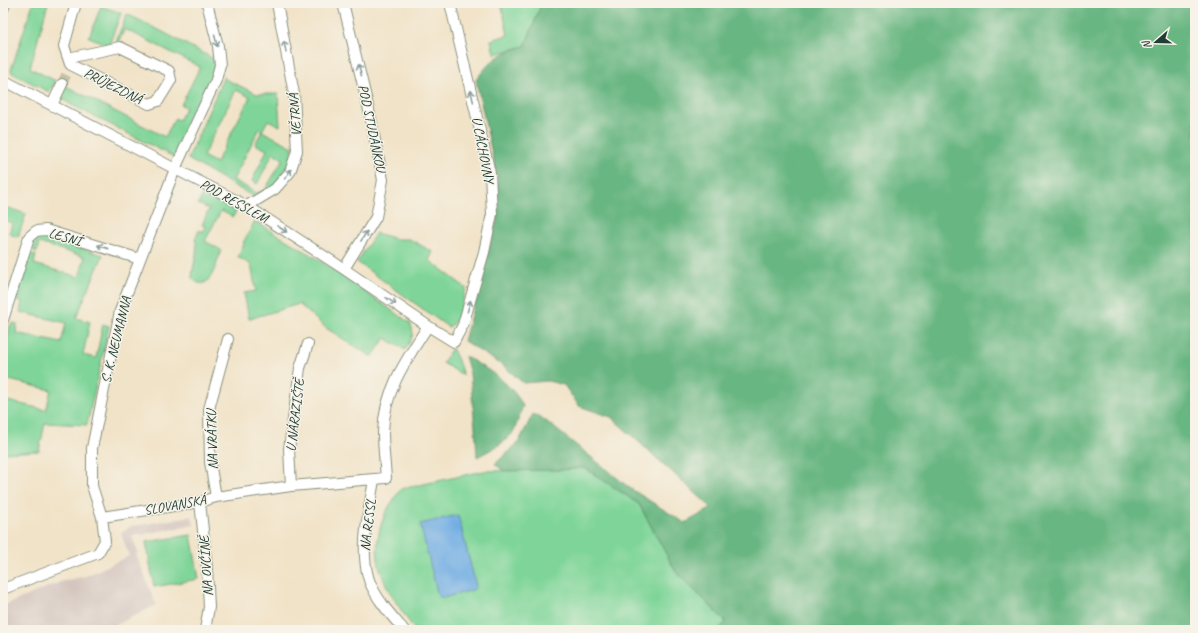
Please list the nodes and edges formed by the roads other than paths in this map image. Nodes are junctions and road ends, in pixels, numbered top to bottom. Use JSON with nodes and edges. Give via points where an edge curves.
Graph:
{"nodes":[{"id":1,"x":4,"y":3,"type":"edge"},
{"id":2,"x":76,"y":3,"type":"edge"},
{"id":3,"x":207,"y":3,"type":"edge"},
{"id":4,"x":277,"y":3,"type":"edge"},
{"id":5,"x":343,"y":3,"type":"edge"},
{"id":6,"x":450,"y":3,"type":"edge"},
{"id":7,"x":3,"y":7,"type":"edge"},
{"id":8,"x":69,"y":65,"type":"junction"},
{"id":9,"x":3,"y":80,"type":"edge"},
{"id":10,"x":62,"y":84,"type":"tunnel mouth"},
{"id":11,"x":52,"y":105,"type":"junction"},
{"id":12,"x":175,"y":169,"type":"junction"},
{"id":13,"x":247,"y":206,"type":"junction"},
{"id":14,"x":140,"y":259,"type":"junction"},
{"id":15,"x":344,"y":269,"type":"junction"},
{"id":16,"x":3,"y":320,"type":"edge"},
{"id":17,"x":428,"y":326,"type":"junction"},
{"id":18,"x":228,"y":339,"type":"dead end"},
{"id":19,"x":454,"y":342,"type":"joint"},
{"id":20,"x":308,"y":344,"type":"dead end"},
{"id":21,"x":374,"y":480,"type":"junction"},
{"id":22,"x":291,"y":486,"type":"junction"},
{"id":23,"x":216,"y":496,"type":"junction"},
{"id":24,"x":200,"y":502,"type":"junction"},
{"id":25,"x":102,"y":517,"type":"junction"},
{"id":26,"x":3,"y":589,"type":"edge"},
{"id":27,"x":205,"y":630,"type":"edge"},
{"id":28,"x":404,"y":630,"type":"edge"}],
"edges":[{"from":1,"to":7,"type":"street"},
{"from":2,"to":8,"type":"street","name":"PRŮJEZDNÁ","via":[[64,46]]},
{"from":3,"to":12,"type":"street","name":"S. K. NEUMANNA","one_way":true,"via":[[220,65],[216,80]]},
{"from":13,"to":4,"type":"street","name":"VĚTRNÁ","one_way":true,"via":[[275,189],[290,172],[297,151],[294,94]]},
{"from":15,"to":5,"type":"street","name":"POD STUDÁNKOU","one_way":true,"via":[[376,217],[383,180],[370,110]]},
{"from":19,"to":6,"type":"street","name":"U CÁCHOVNY","one_way":true,"via":[[463,325],[492,214],[490,173]]},
{"from":8,"to":8,"type":"street","name":"PRŮJEZDNÁ","via":[[149,104],[158,101],[171,80],[169,71],[120,47]]},
{"from":9,"to":11,"type":"street","name":"POD RESSLEM"},
{"from":10,"to":11,"type":"street","name":"PRŮJEZDNÁ"},
{"from":11,"to":12,"type":"street","name":"POD RESSLEM"},
{"from":12,"to":13,"type":"street","name":"POD RESSLEM"},
{"from":12,"to":14,"type":"street","name":"S. K. NEUMANNA"},
{"from":13,"to":15,"type":"street","name":"POD RESSLEM","one_way":true},
{"from":14,"to":16,"type":"street","name":"LESNÍ","one_way":true,"via":[[46,230],[36,231],[29,237]]},
{"from":14,"to":25,"type":"street","name":"S. K. NEUMANNA","via":[[120,311],[92,448],[92,486]]},
{"from":15,"to":17,"type":"street","name":"POD RESSLEM","one_way":true},
{"from":17,"to":19,"type":"street","name":"POD RESSLEM"},
{"from":17,"to":21,"type":"street","name":"SLOVANSKÁ","via":[[401,369],[389,395],[383,432],[386,478]]},
{"from":18,"to":23,"type":"street","name":"NA VRÁTKU","via":[[209,409],[210,462]]},
{"from":20,"to":22,"type":"street","name":"U NÁRAZIŠTĚ","via":[[300,368],[289,449]]},
{"from":21,"to":22,"type":"street","name":"SLOVANSKÁ"},
{"from":21,"to":28,"type":"street","name":"NA RESSL","via":[[364,555],[369,580],[384,606]]},
{"from":22,"to":23,"type":"street","name":"SLOVANSKÁ"},
{"from":23,"to":24,"type":"street","name":"SLOVANSKÁ"},
{"from":24,"to":25,"type":"street","name":"SLOVANSKÁ"},
{"from":24,"to":27,"type":"street","name":"NA OVČÍNĚ","via":[[209,607]]},
{"from":25,"to":26,"type":"street","via":[[105,541],[98,553]]}]}
